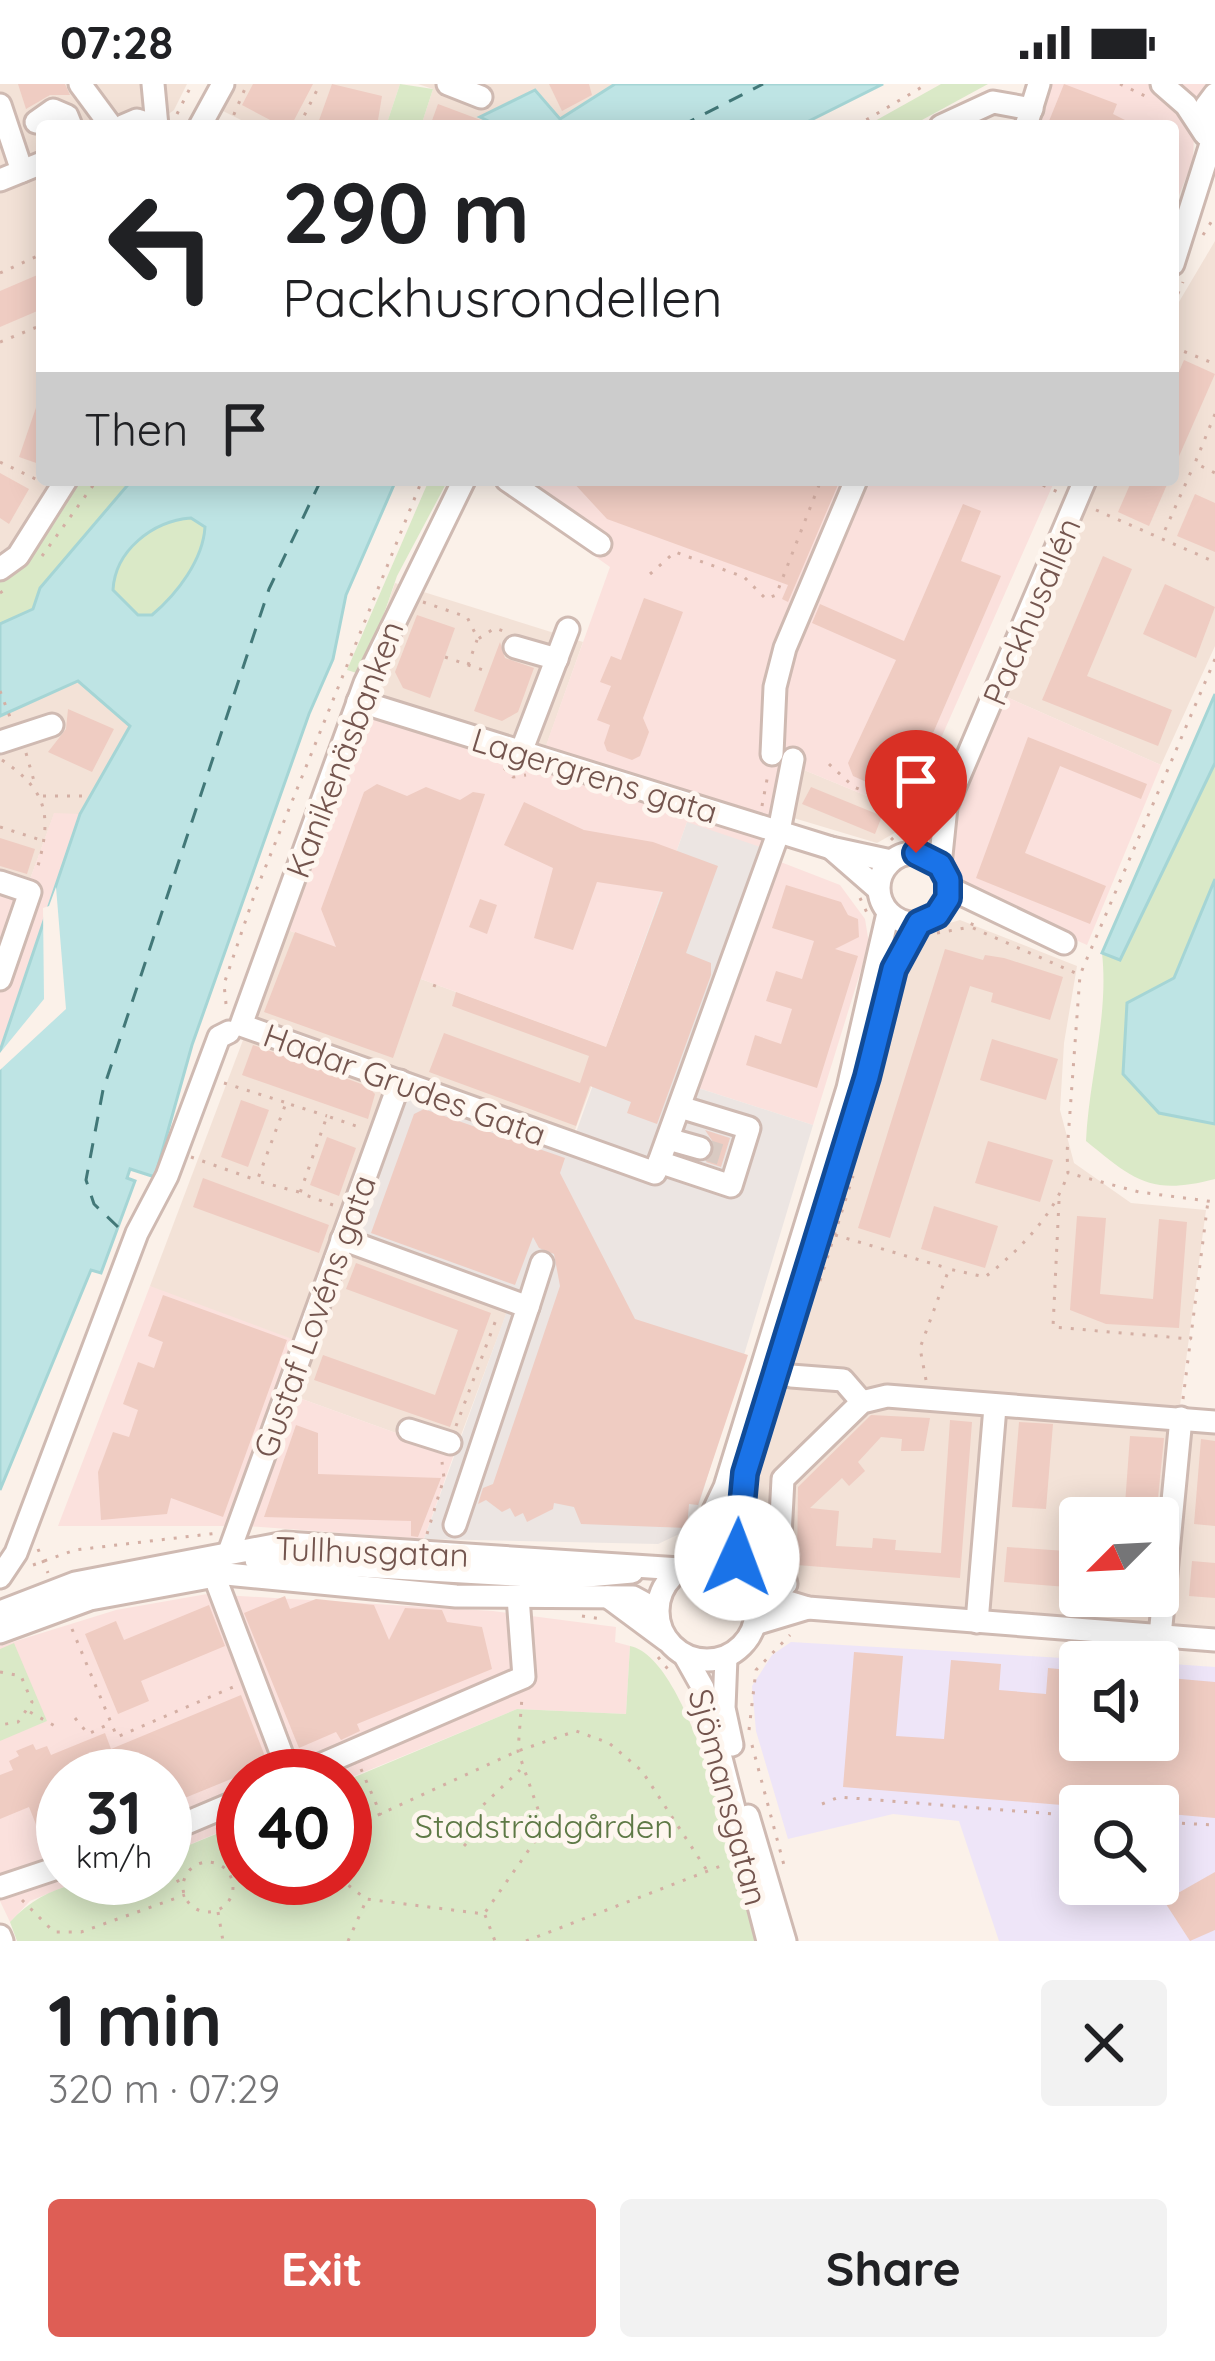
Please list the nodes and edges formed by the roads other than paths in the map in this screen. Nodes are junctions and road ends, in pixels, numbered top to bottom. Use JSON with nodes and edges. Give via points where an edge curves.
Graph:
{"nodes":[{"id":1,"x":80,"y":84,"type":"edge"},
{"id":2,"x":153,"y":84,"type":"edge"},
{"id":3,"x":223,"y":84,"type":"edge"},
{"id":4,"x":448,"y":84,"type":"edge"},
{"id":5,"x":1039,"y":84,"type":"edge"},
{"id":6,"x":1206,"y":84,"type":"edge"},
{"id":7,"x":1215,"y":90,"type":"edge"},
{"id":8,"x":1162,"y":94,"type":"edge"},
{"id":9,"x":482,"y":97,"type":"dead end"},
{"id":10,"x":0,"y":105,"type":"edge"},
{"id":11,"x":1029,"y":117,"type":"edge"},
{"id":12,"x":39,"y":120,"type":"edge"},
{"id":13,"x":69,"y":120,"type":"edge"},
{"id":14,"x":107,"y":120,"type":"edge"},
{"id":15,"x":156,"y":120,"type":"edge"},
{"id":16,"x":203,"y":120,"type":"edge"},
{"id":17,"x":954,"y":120,"type":"edge"},
{"id":18,"x":1210,"y":142,"type":"edge"},
{"id":19,"x":32,"y":167,"type":"edge"},
{"id":20,"x":0,"y":181,"type":"edge"},
{"id":21,"x":1215,"y":190,"type":"edge"},
{"id":22,"x":1190,"y":223,"type":"junction"},
{"id":23,"x":1179,"y":250,"type":"edge"},
{"id":24,"x":63,"y":486,"type":"edge"},
{"id":25,"x":461,"y":486,"type":"edge"},
{"id":26,"x":516,"y":486,"type":"edge"},
{"id":27,"x":853,"y":486,"type":"edge"},
{"id":28,"x":1082,"y":486,"type":"edge"},
{"id":29,"x":600,"y":544,"type":"dead end"},
{"id":30,"x":7,"y":576,"type":"edge"},
{"id":31,"x":568,"y":629,"type":"dead end"},
{"id":32,"x":515,"y":641,"type":"road end"},
{"id":33,"x":557,"y":658,"type":"junction"},
{"id":34,"x":358,"y":701,"type":"junction"},
{"id":35,"x":52,"y":725,"type":"dead end"},
{"id":36,"x":10,"y":736,"type":"edge"},
{"id":37,"x":521,"y":752,"type":"junction"},
{"id":38,"x":946,"y":808,"type":"junction"},
{"id":39,"x":768,"y":828,"type":"junction"},
{"id":40,"x":831,"y":848,"type":"junction"},
{"id":41,"x":899,"y":857,"type":"junction"},
{"id":42,"x":940,"y":865,"type":"junction"},
{"id":43,"x":0,"y":881,"type":"edge"},
{"id":44,"x":878,"y":889,"type":"junction"},
{"id":45,"x":949,"y":889,"type":"junction"},
{"id":46,"x":888,"y":913,"type":"junction"},
{"id":47,"x":996,"y":914,"type":"junction"},
{"id":48,"x":928,"y":919,"type":"junction"},
{"id":49,"x":1064,"y":943,"type":"dead end"},
{"id":50,"x":0,"y":979,"type":"edge"},
{"id":51,"x":235,"y":1028,"type":"junction"},
{"id":52,"x":400,"y":1081,"type":"junction"},
{"id":53,"x":669,"y":1137,"type":"junction"},
{"id":54,"x":700,"y":1149,"type":"tunnel mouth"},
{"id":55,"x":342,"y":1239,"type":"junction"},
{"id":56,"x":542,"y":1263,"type":"dead end"},
{"id":57,"x":528,"y":1307,"type":"junction"},
{"id":58,"x":791,"y":1376,"type":"dead end"},
{"id":59,"x":862,"y":1402,"type":"junction"},
{"id":60,"x":995,"y":1407,"type":"junction"},
{"id":61,"x":1181,"y":1418,"type":"junction"},
{"id":62,"x":1215,"y":1422,"type":"edge"},
{"id":63,"x":410,"y":1430,"type":"dead end"},
{"id":64,"x":450,"y":1443,"type":"road end"},
{"id":65,"x":455,"y":1525,"type":"dead end"},
{"id":66,"x":750,"y":1535,"type":"dead end"},
{"id":67,"x":779,"y":1537,"type":"junction"},
{"id":68,"x":225,"y":1543,"type":"junction"},
{"id":69,"x":691,"y":1565,"type":"junction"},
{"id":70,"x":15,"y":1567,"type":"edge"},
{"id":71,"x":638,"y":1570,"type":"junction"},
{"id":72,"x":144,"y":1571,"type":"junction"},
{"id":73,"x":214,"y":1575,"type":"junction"},
{"id":74,"x":746,"y":1582,"type":"junction"},
{"id":75,"x":786,"y":1584,"type":"dead end"},
{"id":76,"x":486,"y":1589,"type":"junction"},
{"id":77,"x":518,"y":1597,"type":"junction"},
{"id":78,"x":611,"y":1601,"type":"junction"},
{"id":79,"x":808,"y":1608,"type":"junction"},
{"id":80,"x":657,"y":1610,"type":"junction"},
{"id":81,"x":0,"y":1612,"type":"edge"},
{"id":82,"x":977,"y":1622,"type":"junction"},
{"id":83,"x":755,"y":1624,"type":"junction"},
{"id":84,"x":0,"y":1632,"type":"edge"},
{"id":85,"x":1160,"y":1636,"type":"junction"},
{"id":86,"x":1215,"y":1640,"type":"edge"},
{"id":87,"x":660,"y":1646,"type":"junction"},
{"id":88,"x":733,"y":1653,"type":"junction"},
{"id":89,"x":685,"y":1656,"type":"junction"},
{"id":90,"x":281,"y":1749,"type":"edge"},
{"id":91,"x":358,"y":1749,"type":"edge"},
{"id":92,"x":36,"y":1875,"type":"edge"},
{"id":93,"x":6,"y":1885,"type":"edge"},
{"id":94,"x":777,"y":1941,"type":"edge"}],
"edges":[{"from":1,"to":14,"type":"street"},
{"from":2,"to":15,"type":"street"},
{"from":3,"to":16,"type":"street"},
{"from":4,"to":9,"type":"street"},
{"from":5,"to":11,"type":"street"},
{"from":6,"to":7,"type":"street"},
{"from":7,"to":18,"type":"street","via":[[1206,106]]},
{"from":8,"to":18,"type":"street","via":[[1186,105]]},
{"from":10,"to":19,"type":"street"},
{"from":11,"to":17,"type":"street","via":[[993,102]]},
{"from":12,"to":13,"type":"street","via":[[52,110]]},
{"from":18,"to":22,"type":"street"},
{"from":19,"to":20,"type":"street"},
{"from":21,"to":22,"type":"street"},
{"from":22,"to":23,"type":"street"},
{"from":24,"to":30,"type":"street"},
{"from":25,"to":34,"type":"street","name":"Kanikenäsbanken"},
{"from":26,"to":29,"type":"street"},
{"from":27,"to":39,"type":"street","via":[[775,687],[782,757]]},
{"from":28,"to":38,"type":"street","name":"Packhusallén"},
{"from":31,"to":33,"type":"street"},
{"from":32,"to":33,"type":"street"},
{"from":33,"to":37,"type":"street"},
{"from":34,"to":37,"type":"street","name":"Lagergrens gata"},
{"from":34,"to":51,"type":"street","name":"Kanikenäsbanken"},
{"from":35,"to":36,"type":"street"},
{"from":37,"to":39,"type":"street","name":"Lagergrens gata"},
{"from":38,"to":41,"type":"street","name":"Packhusallén"},
{"from":38,"to":42,"type":"street","name":"Packhusallén"},
{"from":39,"to":40,"type":"street","name":"Lagergrens gata"},
{"from":39,"to":53,"type":"street"},
{"from":40,"to":41,"type":"street","name":"Lagergrens gata"},
{"from":40,"to":44,"type":"street","name":"Lagergrens gata"},
{"from":41,"to":42,"type":"street","via":[[925,855]]},
{"from":41,"to":44,"type":"street"},
{"from":42,"to":45,"type":"street"},
{"from":43,"to":50,"type":"street","via":[[30,892]]},
{"from":44,"to":46,"type":"street"},
{"from":45,"to":47,"type":"street"},
{"from":45,"to":48,"type":"street"},
{"from":46,"to":48,"type":"street"},
{"from":46,"to":69,"type":"street","via":[[848,1088],[725,1487],[720,1536]]},
{"from":47,"to":48,"type":"street"},
{"from":47,"to":49,"type":"street"},
{"from":48,"to":74,"type":"street","via":[[894,969],[763,1407],[741,1490]]},
{"from":51,"to":52,"type":"street","name":"Hadar Grudes Gata"},
{"from":51,"to":70,"type":"street","name":"Kanikenäsbanken","via":[[219,1037],[167,1176],[136,1233]]},
{"from":52,"to":53,"type":"street","name":"Hadar Grudes Gata","via":[[655,1173]]},
{"from":52,"to":55,"type":"street","name":"Gustaf Lovéns gata"},
{"from":53,"to":53,"type":"street","via":[[731,1186],[749,1127]]},
{"from":53,"to":54,"type":"street"},
{"from":55,"to":57,"type":"street"},
{"from":55,"to":68,"type":"street","name":"Gustaf Lovéns gata"},
{"from":56,"to":57,"type":"street"},
{"from":57,"to":65,"type":"street"},
{"from":58,"to":59,"type":"street","via":[[843,1380]]},
{"from":59,"to":60,"type":"street","via":[[887,1396]]},
{"from":59,"to":67,"type":"street","via":[[783,1479]]},
{"from":60,"to":61,"type":"street"},
{"from":60,"to":82,"type":"street"},
{"from":61,"to":62,"type":"street"},
{"from":61,"to":85,"type":"street"},
{"from":63,"to":64,"type":"street"},
{"from":66,"to":67,"type":"street"},
{"from":67,"to":75,"type":"street"},
{"from":68,"to":71,"type":"street","name":"Tullhusgatan"},
{"from":68,"to":72,"type":"street","name":"Tullhusgatan"},
{"from":69,"to":71,"type":"street","name":"Tullhusgatan"},
{"from":69,"to":74,"type":"street"},
{"from":69,"to":80,"type":"street","via":[[668,1580]]},
{"from":71,"to":72,"type":"street","via":[[565,1578],[279,1558],[164,1576]]},
{"from":72,"to":81,"type":"street","name":"Tullhusgatan","via":[[67,1585]]},
{"from":73,"to":76,"type":"street","name":"Tullhusgatan","via":[[302,1586]]},
{"from":73,"to":84,"type":"street","name":"Tullhusgatan","via":[[90,1599]]},
{"from":73,"to":90,"type":"street"},
{"from":74,"to":79,"type":"street"},
{"from":74,"to":83,"type":"street"},
{"from":76,"to":77,"type":"street","name":"Tullhusgatan"},
{"from":76,"to":78,"type":"street","via":[[592,1588]]},
{"from":77,"to":78,"type":"street","name":"Tullhusgatan"},
{"from":77,"to":91,"type":"street","via":[[524,1677]]},
{"from":78,"to":80,"type":"street","name":"Tullhusgatan","via":[[633,1597]]},
{"from":78,"to":87,"type":"street"},
{"from":79,"to":82,"type":"street"},
{"from":79,"to":83,"type":"street"},
{"from":80,"to":87,"type":"street"},
{"from":82,"to":85,"type":"street"},
{"from":83,"to":88,"type":"street"},
{"from":85,"to":86,"type":"street"},
{"from":87,"to":89,"type":"street"},
{"from":88,"to":89,"type":"street"},
{"from":88,"to":94,"type":"street","name":"Sjömansgatan","via":[[729,1733]]},
{"from":89,"to":94,"type":"street","name":"Sjömansgatan","via":[[703,1688]]},
{"from":92,"to":93,"type":"street"}]}
